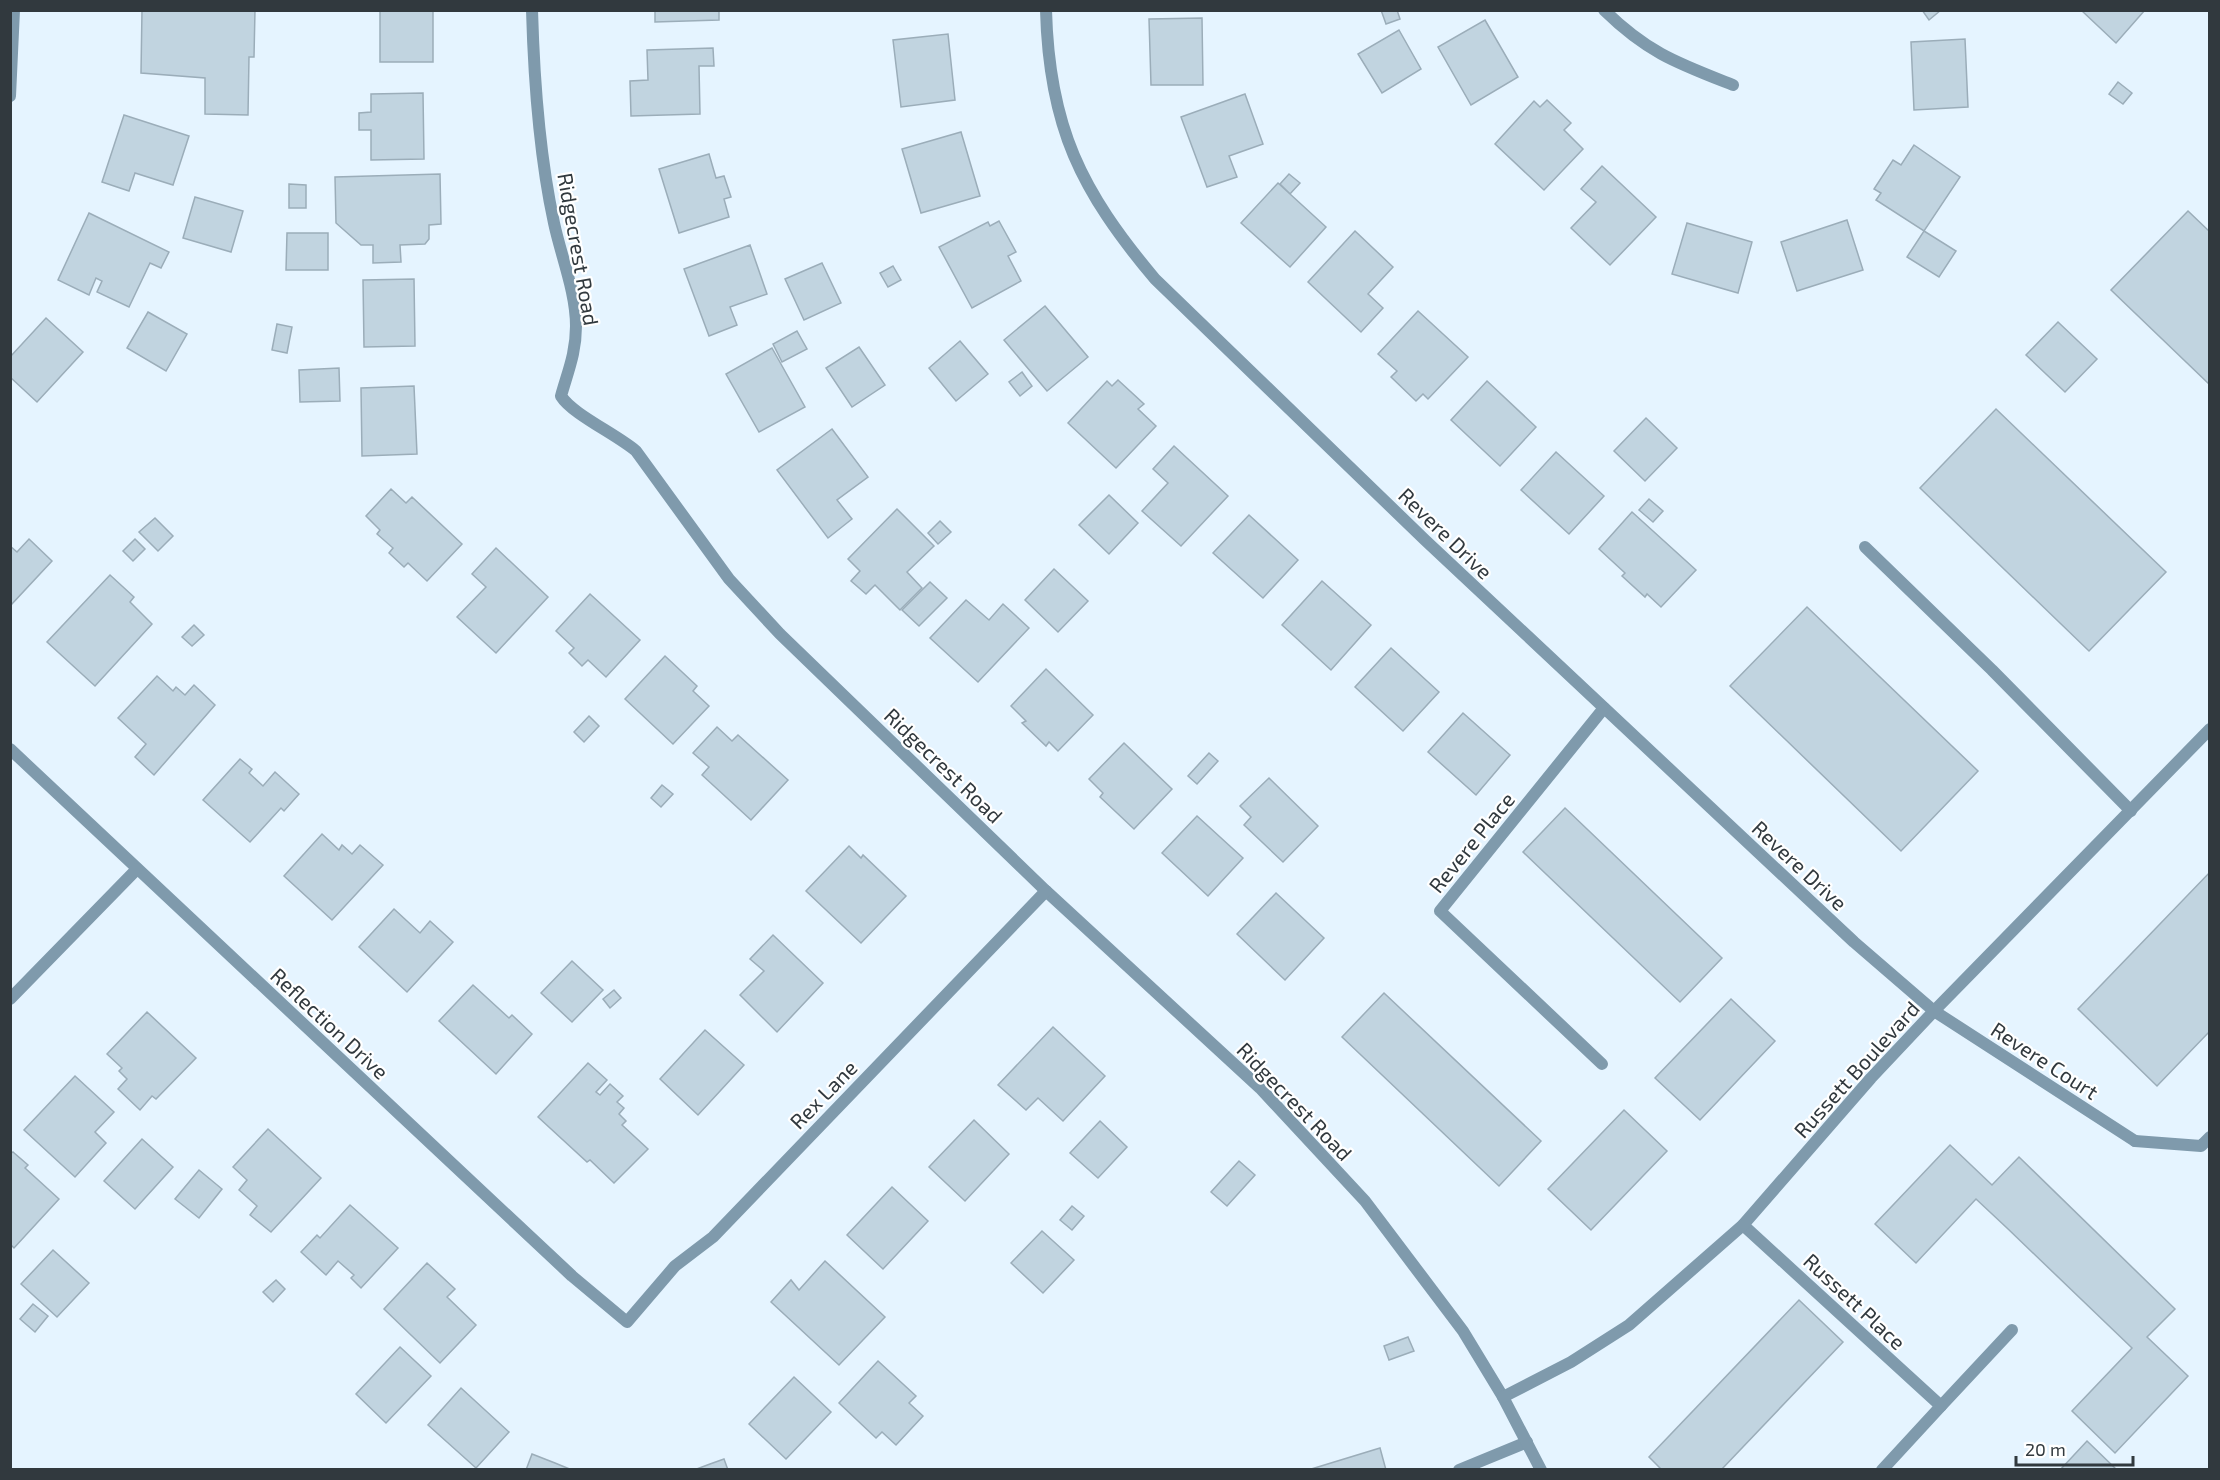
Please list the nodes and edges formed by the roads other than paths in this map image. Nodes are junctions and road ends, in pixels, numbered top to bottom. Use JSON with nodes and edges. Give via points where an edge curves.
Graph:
{"nodes":[{"id":1,"x":14,"y":10,"type":"edge"},
{"id":2,"x":532,"y":10,"type":"edge"},
{"id":3,"x":1046,"y":10,"type":"edge"},
{"id":4,"x":1604,"y":10,"type":"edge"},
{"id":5,"x":1733,"y":85,"type":"dead end"},
{"id":6,"x":10,"y":96,"type":"edge"},
{"id":7,"x":1865,"y":547,"type":"dead end"},
{"id":8,"x":1604,"y":708,"type":"junction"},
{"id":9,"x":2210,"y":729,"type":"edge"},
{"id":10,"x":10,"y":749,"type":"edge"},
{"id":11,"x":2131,"y":811,"type":"junction"},
{"id":12,"x":137,"y":869,"type":"junction"},
{"id":13,"x":1046,"y":891,"type":"junction"},
{"id":14,"x":10,"y":999,"type":"edge"},
{"id":15,"x":1934,"y":1011,"type":"junction"},
{"id":16,"x":1602,"y":1064,"type":"dead end"},
{"id":17,"x":2210,"y":1137,"type":"edge"},
{"id":18,"x":1743,"y":1225,"type":"junction"},
{"id":19,"x":627,"y":1322,"type":"joint"},
{"id":20,"x":2012,"y":1330,"type":"dead end"},
{"id":21,"x":1503,"y":1397,"type":"junction"},
{"id":22,"x":1941,"y":1406,"type":"junction"},
{"id":23,"x":1527,"y":1442,"type":"junction"},
{"id":24,"x":1459,"y":1470,"type":"edge"},
{"id":25,"x":1541,"y":1470,"type":"edge"},
{"id":26,"x":1882,"y":1470,"type":"edge"}],
"edges":[{"from":1,"to":6,"type":"street"},
{"from":2,"to":13,"type":"street","name":"Ridgecrest Road","via":[[533,68],[545,168],[576,325],[572,367],[561,396],[567,406],[636,451],[729,579],[780,634]]},
{"from":3,"to":8,"type":"street","name":"Revere Drive","via":[[1051,79],[1061,123],[1086,184],[1115,232],[1155,279]]},
{"from":4,"to":5,"type":"street","via":[[1631,36],[1666,59]]},
{"from":7,"to":11,"type":"street"},
{"from":8,"to":15,"type":"street","name":"Revere Drive","via":[[1854,942]]},
{"from":8,"to":16,"type":"street","name":"Revere Place","via":[[1440,911]]},
{"from":9,"to":11,"type":"street","name":"Russett Boulevard"},
{"from":10,"to":12,"type":"street","name":"Reflection Drive"},
{"from":11,"to":15,"type":"street","name":"Russett Boulevard"},
{"from":12,"to":14,"type":"street"},
{"from":12,"to":19,"type":"street","name":"Reflection Drive","via":[[572,1276]]},
{"from":13,"to":19,"type":"street","name":"Rex Lane","via":[[713,1237],[675,1266]]},
{"from":13,"to":21,"type":"street","name":"Ridgecrest Road","via":[[1260,1088],[1365,1201],[1463,1331]]},
{"from":15,"to":17,"type":"street","name":"Revere Court","via":[[2134,1141],[2201,1146]]},
{"from":15,"to":18,"type":"street","name":"Russett Boulevard"},
{"from":18,"to":21,"type":"street","name":"Russett Boulevard","via":[[1629,1325],[1571,1362]]},
{"from":18,"to":22,"type":"street","name":"Russett Place"},
{"from":20,"to":22,"type":"street"},
{"from":21,"to":23,"type":"street","name":"Ridgecrest Road"},
{"from":22,"to":26,"type":"street"},
{"from":23,"to":24,"type":"street"},
{"from":23,"to":25,"type":"street","name":"Ridgecrest Road"}]}
